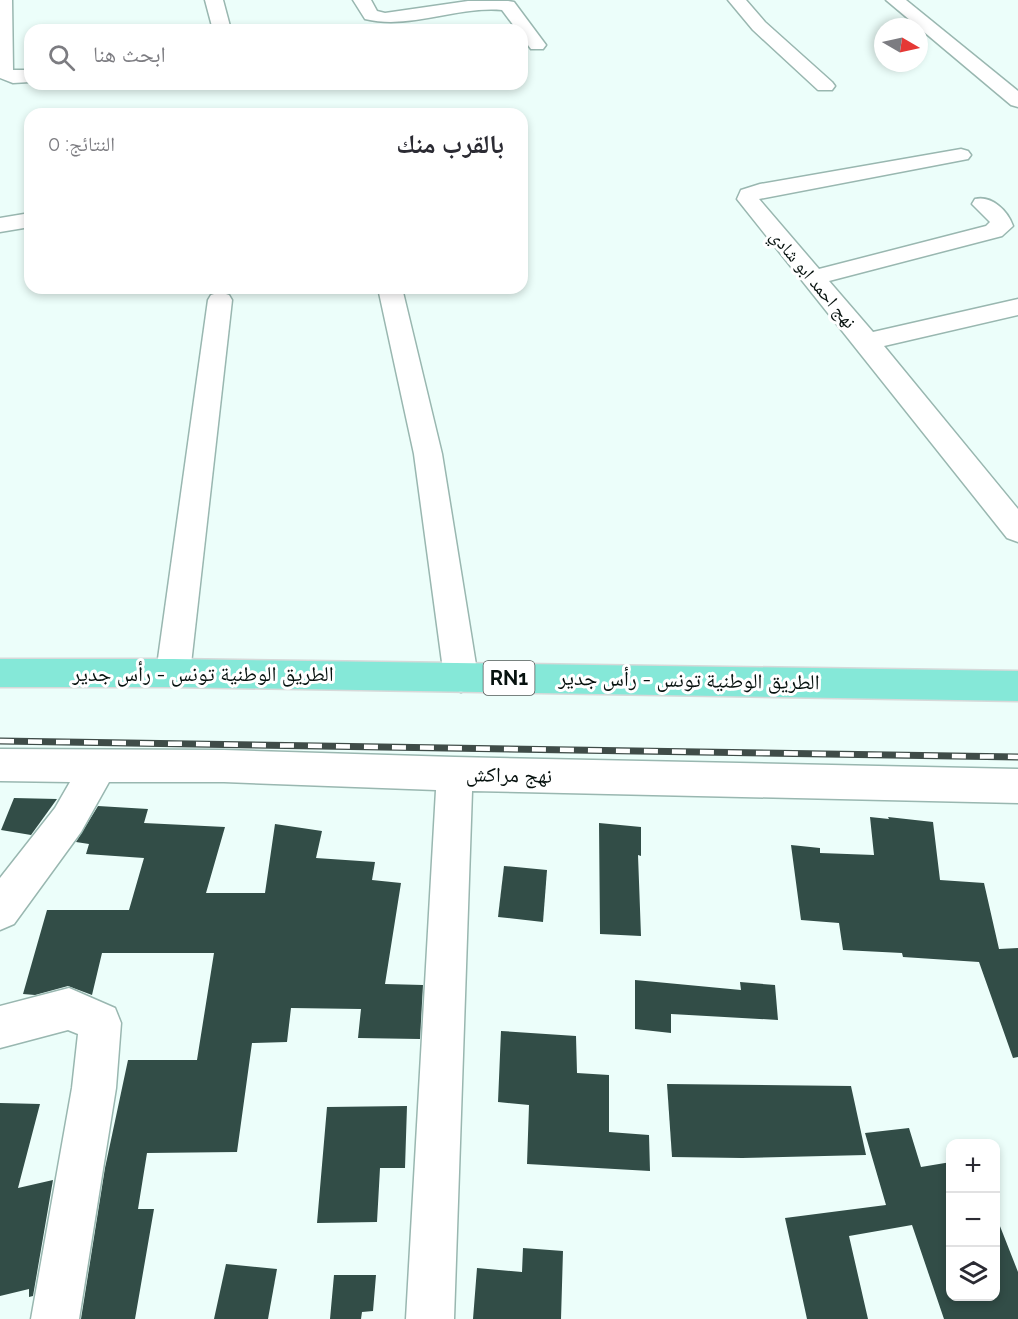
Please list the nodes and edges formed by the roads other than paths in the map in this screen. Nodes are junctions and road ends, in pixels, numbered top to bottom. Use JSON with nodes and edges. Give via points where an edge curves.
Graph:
{"nodes":[{"id":1,"x":3,"y":0,"type":"edge"},
{"id":2,"x":214,"y":0,"type":"edge"},
{"id":3,"x":362,"y":0,"type":"edge"},
{"id":4,"x":737,"y":0,"type":"edge"},
{"id":5,"x":895,"y":0,"type":"edge"},
{"id":6,"x":220,"y":24,"type":"edge"},
{"id":7,"x":521,"y":24,"type":"edge"},
{"id":8,"x":528,"y":33,"type":"edge"},
{"id":9,"x":537,"y":45,"type":"dead end"},
{"id":10,"x":24,"y":76,"type":"edge"},
{"id":11,"x":825,"y":86,"type":"dead end"},
{"id":12,"x":1018,"y":101,"type":"edge"},
{"id":13,"x":961,"y":155,"type":"dead end"},
{"id":14,"x":983,"y":204,"type":"dead end"},
{"id":15,"x":24,"y":220,"type":"edge"},
{"id":16,"x":0,"y":225,"type":"edge"},
{"id":17,"x":812,"y":278,"type":"junction"},
{"id":18,"x":391,"y":294,"type":"edge"},
{"id":19,"x":220,"y":300,"type":"dead end"},
{"id":20,"x":1018,"y":307,"type":"edge"},
{"id":21,"x":867,"y":342,"type":"junction"},
{"id":22,"x":1018,"y":530,"type":"edge"},
{"id":23,"x":0,"y":673,"type":"edge"},
{"id":24,"x":173,"y":673,"type":"junction"},
{"id":25,"x":461,"y":677,"type":"junction"},
{"id":26,"x":1018,"y":686,"type":"edge"},
{"id":27,"x":0,"y":765,"type":"edge"},
{"id":28,"x":98,"y":766,"type":"junction"},
{"id":29,"x":454,"y":774,"type":"junction"},
{"id":30,"x":1018,"y":786,"type":"edge"},
{"id":31,"x":0,"y":910,"type":"edge"},
{"id":32,"x":0,"y":1027,"type":"edge"},
{"id":33,"x":56,"y":1319,"type":"edge"},
{"id":34,"x":430,"y":1319,"type":"edge"}],
"edges":[{"from":1,"to":10,"type":"street","via":[[4,73]]},
{"from":2,"to":6,"type":"street"},
{"from":3,"to":7,"type":"street","via":[[371,15],[385,18],[503,4]]},
{"from":4,"to":11,"type":"street","via":[[759,26]]},
{"from":5,"to":12,"type":"street"},
{"from":8,"to":9,"type":"street"},
{"from":13,"to":17,"type":"street","name":"نهج احمد ابو شادي","via":[[759,190],[749,195],[750,205]]},
{"from":14,"to":17,"type":"street","via":[[1000,220],[1002,226],[994,231]]},
{"from":15,"to":16,"type":"street"},
{"from":17,"to":21,"type":"street","name":"نهج احمد ابو شادي"},
{"from":18,"to":25,"type":"street","via":[[428,454]]},
{"from":19,"to":24,"type":"street"},
{"from":20,"to":21,"type":"street"},
{"from":21,"to":22,"type":"street","name":"نهج احمد ابو شادي"},
{"from":23,"to":24,"type":"main road","name":"الطريق الوطنية تونس - رأس جدير","number":"RN1"},
{"from":24,"to":25,"type":"main road","name":"الطريق الوطنية تونس - رأس جدير","number":"RN1"},
{"from":25,"to":26,"type":"main road","name":"الطريق الوطنية تونس - رأس جدير","number":"RN1"},
{"from":27,"to":28,"type":"street","name":"نهج مراكش"},
{"from":28,"to":29,"type":"street","name":"نهج مراكش"},
{"from":28,"to":31,"type":"street","via":[[68,820]]},
{"from":29,"to":30,"type":"street","name":"نهج مراكش"},
{"from":29,"to":34,"type":"street"},
{"from":32,"to":33,"type":"street","via":[[69,1009],[100,1023],[94,1088]]}]}
